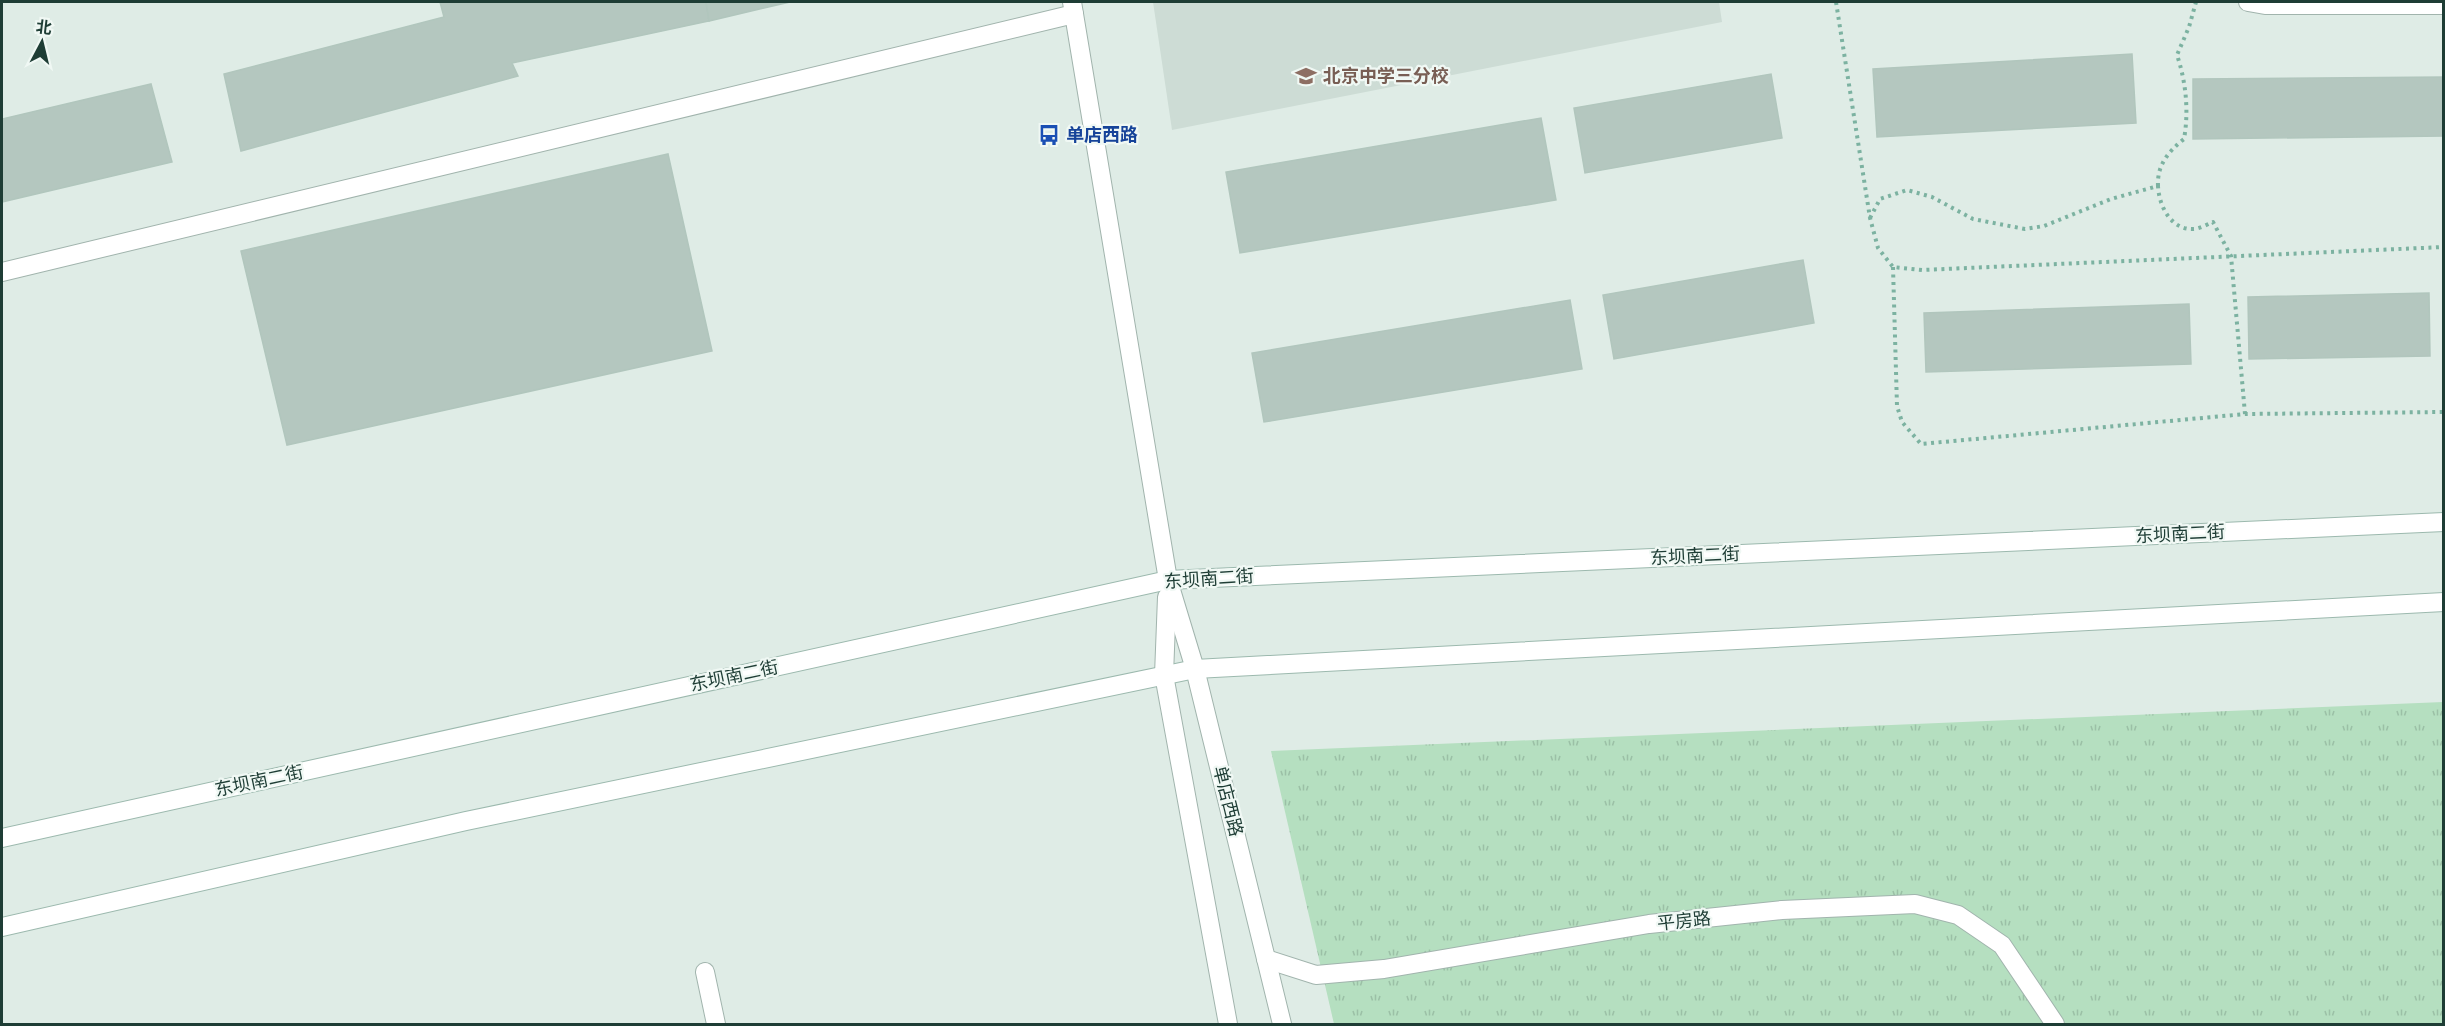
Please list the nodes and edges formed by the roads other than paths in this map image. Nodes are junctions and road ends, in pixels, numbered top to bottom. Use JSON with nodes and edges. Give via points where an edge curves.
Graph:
{"nodes":[{"id":1,"x":2248,"y":2,"type":"edge"},
{"id":2,"x":2444,"y":5,"type":"edge"},
{"id":3,"x":1073,"y":8,"type":"edge"},
{"id":4,"x":2,"y":272,"type":"edge"},
{"id":5,"x":2444,"y":522,"type":"edge"},
{"id":6,"x":1167,"y":580,"type":"junction"},
{"id":7,"x":2444,"y":602,"type":"edge"},
{"id":8,"x":1195,"y":669,"type":"junction"},
{"id":9,"x":1164,"y":675,"type":"junction"},
{"id":10,"x":2,"y":838,"type":"edge"},
{"id":11,"x":2,"y":927,"type":"edge"},
{"id":12,"x":1266,"y":959,"type":"junction"},
{"id":13,"x":705,"y":972,"type":"dead end"},
{"id":14,"x":716,"y":1024,"type":"edge"},
{"id":15,"x":1228,"y":1024,"type":"edge"},
{"id":16,"x":1282,"y":1024,"type":"edge"},
{"id":17,"x":2055,"y":1024,"type":"edge"}],
"edges":[{"from":1,"to":2,"type":"main road"},
{"from":3,"to":4,"type":"main road"},
{"from":3,"to":6,"type":"main road","name":"单店西路"},
{"from":5,"to":6,"type":"main road","name":"东坝南二街"},
{"from":6,"to":8,"type":"main road","name":"单店西路"},
{"from":6,"to":9,"type":"main road","name":"单店西路"},
{"from":6,"to":10,"type":"main road","name":"东坝南二街"},
{"from":7,"to":8,"type":"main road"},
{"from":8,"to":9,"type":"main road"},
{"from":8,"to":12,"type":"main road","name":"单店西路"},
{"from":9,"to":11,"type":"main road","via":[[466,821]]},
{"from":9,"to":15,"type":"main road","name":"单店西路"},
{"from":12,"to":16,"type":"main road","name":"单店西路"},
{"from":12,"to":17,"type":"main road","name":"平房路","via":[[1316,975],[1384,969],[1649,924],[1782,910],[1915,904],[1958,915],[2002,945]]},
{"from":13,"to":14,"type":"main road"}]}
